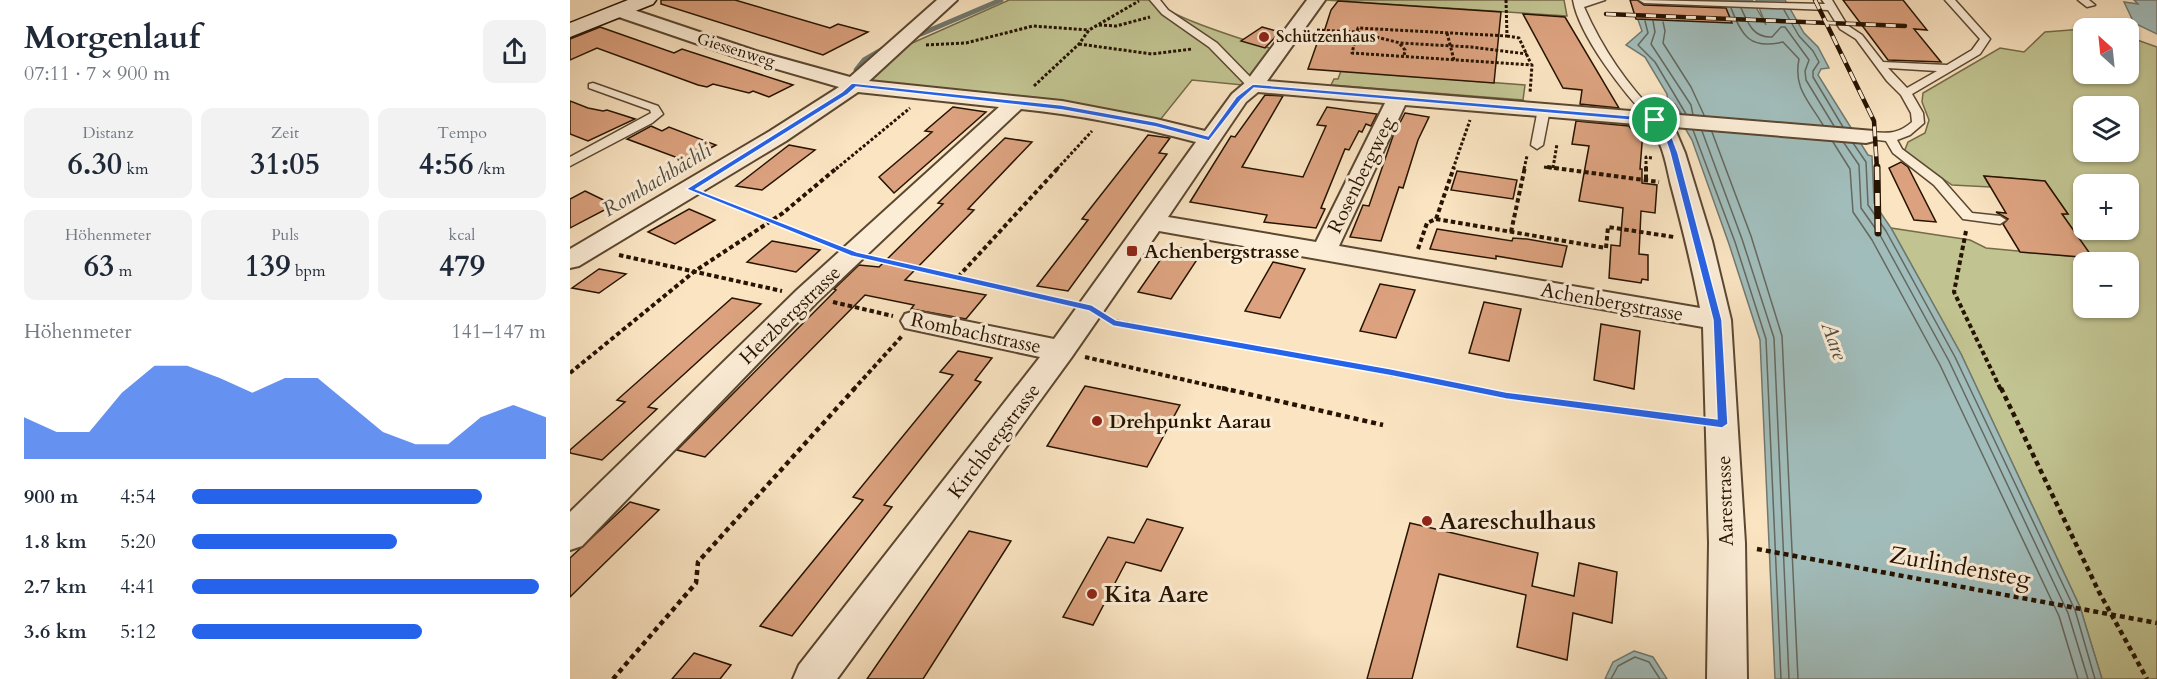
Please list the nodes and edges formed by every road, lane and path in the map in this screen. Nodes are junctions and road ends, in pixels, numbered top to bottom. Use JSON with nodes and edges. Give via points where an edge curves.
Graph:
{"nodes":[{"id":1,"x":599,"y":0,"type":"edge"},
{"id":2,"x":646,"y":0,"type":"edge"},
{"id":3,"x":948,"y":0,"type":"edge"},
{"id":4,"x":1142,"y":0,"type":"edge"},
{"id":5,"x":1155,"y":0,"type":"edge"},
{"id":6,"x":1316,"y":0,"type":"edge"},
{"id":7,"x":1506,"y":0,"type":"edge"},
{"id":8,"x":1600,"y":0,"type":"edge"},
{"id":9,"x":1644,"y":0,"type":"edge"},
{"id":10,"x":1950,"y":0,"type":"edge"},
{"id":11,"x":1578,"y":3,"type":"edge"},
{"id":12,"x":1829,"y":3,"type":"edge"},
{"id":13,"x":620,"y":11,"type":"junction"},
{"id":14,"x":1165,"y":12,"type":"junction"},
{"id":15,"x":570,"y":15,"type":"edge"},
{"id":16,"x":1099,"y":25,"type":"junction"},
{"id":17,"x":1295,"y":28,"type":"junction"},
{"id":18,"x":1089,"y":30,"type":"junction"},
{"id":19,"x":570,"y":31,"type":"edge"},
{"id":20,"x":1357,"y":32,"type":"junction"},
{"id":21,"x":1447,"y":33,"type":"junction"},
{"id":22,"x":1507,"y":36,"type":"junction"},
{"id":23,"x":901,"y":40,"type":"junction"},
{"id":24,"x":1400,"y":43,"type":"junction"},
{"id":25,"x":1080,"y":44,"type":"junction"},
{"id":26,"x":1213,"y":45,"type":"junction"},
{"id":27,"x":1450,"y":47,"type":"junction"},
{"id":28,"x":1527,"y":54,"type":"junction"},
{"id":29,"x":1404,"y":56,"type":"junction"},
{"id":30,"x":1454,"y":60,"type":"junction"},
{"id":31,"x":1532,"y":65,"type":"junction"},
{"id":32,"x":1880,"y":65,"type":"junction"},
{"id":33,"x":1948,"y":68,"type":"junction"},
{"id":34,"x":854,"y":85,"type":"junction"},
{"id":35,"x":593,"y":86,"type":"dead end"},
{"id":36,"x":1253,"y":86,"type":"junction"},
{"id":37,"x":928,"y":93,"type":"junction"},
{"id":38,"x":1906,"y":93,"type":"junction"},
{"id":39,"x":1398,"y":98,"type":"junction"},
{"id":40,"x":1016,"y":102,"type":"junction"},
{"id":41,"x":1474,"y":105,"type":"junction"},
{"id":42,"x":1522,"y":109,"type":"junction"},
{"id":43,"x":1544,"y":109,"type":"junction"},
{"id":44,"x":1107,"y":115,"type":"junction"},
{"id":45,"x":1663,"y":120,"type":"junction"},
{"id":46,"x":1866,"y":136,"type":"joint"},
{"id":47,"x":1890,"y":138,"type":"junction"},
{"id":48,"x":1209,"y":139,"type":"junction"},
{"id":49,"x":1537,"y":144,"type":"dead end"},
{"id":50,"x":1527,"y":153,"type":"dead end"},
{"id":51,"x":570,"y":162,"type":"edge"},
{"id":52,"x":1544,"y":167,"type":"dead end"},
{"id":53,"x":1683,"y":186,"type":"junction"},
{"id":54,"x":690,"y":189,"type":"junction"},
{"id":55,"x":1968,"y":216,"type":"junction"},
{"id":56,"x":1436,"y":219,"type":"junction"},
{"id":57,"x":769,"y":220,"type":"junction"},
{"id":58,"x":2000,"y":220,"type":"dead end"},
{"id":59,"x":1153,"y":222,"type":"junction"},
{"id":60,"x":1511,"y":232,"type":"junction"},
{"id":61,"x":1699,"y":241,"type":"junction"},
{"id":62,"x":1324,"y":251,"type":"junction"},
{"id":63,"x":854,"y":254,"type":"junction"},
{"id":64,"x":579,"y":255,"type":"edge"},
{"id":65,"x":1412,"y":267,"type":"junction"},
{"id":66,"x":695,"y":271,"type":"junction"},
{"id":67,"x":958,"y":277,"type":"junction"},
{"id":68,"x":807,"y":296,"type":"junction"},
{"id":69,"x":1092,"y":309,"type":"junction"},
{"id":70,"x":1717,"y":320,"type":"junction"},
{"id":71,"x":915,"y":321,"type":"junction"},
{"id":72,"x":1061,"y":351,"type":"junction"},
{"id":73,"x":570,"y":373,"type":"edge"},
{"id":74,"x":1722,"y":424,"type":"junction"},
{"id":75,"x":1383,"y":425,"type":"dead end"},
{"id":76,"x":570,"y":535,"type":"edge"},
{"id":77,"x":1756,"y":549,"type":"dead end"},
{"id":78,"x":2112,"y":614,"type":"junction"},
{"id":79,"x":2157,"y":623,"type":"edge"},
{"id":80,"x":613,"y":679,"type":"edge"},
{"id":81,"x":813,"y":679,"type":"edge"},
{"id":82,"x":1727,"y":679,"type":"edge"},
{"id":83,"x":2147,"y":679,"type":"edge"}],
"edges":[{"from":1,"to":15,"type":"main road"},
{"from":2,"to":13,"type":"main road"},
{"from":3,"to":23,"type":"street"},
{"from":4,"to":16,"type":"path"},
{"from":5,"to":14,"type":"lane"},
{"from":6,"to":17,"type":"street","name":"Kirchbergstrasse"},
{"from":7,"to":22,"type":"path"},
{"from":8,"to":11,"type":"lane"},
{"from":9,"to":12,"type":"lane","via":[[1804,6]]},
{"from":10,"to":33,"type":"lane","via":[[1985,39],[1976,52]]},
{"from":11,"to":45,"type":"lane","via":[[1638,104]]},
{"from":12,"to":32,"type":"lane","via":[[1843,27],[1859,37]]},
{"from":13,"to":19,"type":"main road"},
{"from":13,"to":34,"type":"street","name":"Giessenweg","via":[[749,55]]},
{"from":14,"to":16,"type":"path","via":[[1116,26]]},
{"from":14,"to":26,"type":"lane"},
{"from":16,"to":18,"type":"path"},
{"from":17,"to":20,"type":"path"},
{"from":17,"to":36,"type":"street","name":"Kirchbergstrasse"},
{"from":18,"to":23,"type":"path","via":[[1034,26],[945,44]]},
{"from":18,"to":25,"type":"path"},
{"from":20,"to":21,"type":"path","via":[[1358,28]]},
{"from":20,"to":24,"type":"path"},
{"from":20,"to":29,"type":"path","via":[[1352,53]]},
{"from":21,"to":22,"type":"path"},
{"from":21,"to":27,"type":"path"},
{"from":22,"to":28,"type":"path","via":[[1519,38]]},
{"from":23,"to":34,"type":"street"},
{"from":24,"to":27,"type":"path"},
{"from":24,"to":29,"type":"path"},
{"from":25,"to":26,"type":"path","via":[[1152,54]]},
{"from":25,"to":40,"type":"path"},
{"from":26,"to":36,"type":"lane"},
{"from":27,"to":28,"type":"path"},
{"from":27,"to":30,"type":"path"},
{"from":28,"to":31,"type":"path"},
{"from":29,"to":30,"type":"path"},
{"from":30,"to":31,"type":"path"},
{"from":31,"to":42,"type":"path","via":[[1529,101]]},
{"from":32,"to":33,"type":"lane"},
{"from":32,"to":38,"type":"lane"},
{"from":33,"to":38,"type":"lane"},
{"from":34,"to":37,"type":"street","name":"Giessenweg"},
{"from":34,"to":54,"type":"street"},
{"from":35,"to":51,"type":"lane","via":[[654,108],[657,114]]},
{"from":36,"to":39,"type":"street"},
{"from":36,"to":48,"type":"street","name":"Kirchbergstrasse","via":[[1239,98]]},
{"from":37,"to":40,"type":"street","name":"Giessenweg"},
{"from":37,"to":57,"type":"path","via":[[783,213]]},
{"from":38,"to":47,"type":"lane","via":[[1918,123],[1907,134]]},
{"from":39,"to":41,"type":"street"},
{"from":39,"to":62,"type":"street","name":"Rosenbergweg"},
{"from":40,"to":44,"type":"street","name":"Giessenweg"},
{"from":40,"to":63,"type":"street","name":"Herzbergstrasse"},
{"from":41,"to":42,"type":"street"},
{"from":41,"to":56,"type":"path"},
{"from":42,"to":43,"type":"street"},
{"from":43,"to":45,"type":"street"},
{"from":43,"to":49,"type":"lane"},
{"from":44,"to":48,"type":"street","name":"Giessenweg"},
{"from":44,"to":67,"type":"path"},
{"from":45,"to":46,"type":"street"},
{"from":45,"to":53,"type":"street","name":"Aarestrasse"},
{"from":46,"to":47,"type":"lane"},
{"from":47,"to":55,"type":"lane","via":[[1896,151],[1938,182]]},
{"from":48,"to":59,"type":"street","name":"Kirchbergstrasse"},
{"from":50,"to":60,"type":"path"},
{"from":52,"to":53,"type":"path"},
{"from":53,"to":61,"type":"street","name":"Aarestrasse"},
{"from":54,"to":57,"type":"path"},
{"from":54,"to":64,"type":"street"},
{"from":55,"to":58,"type":"lane"},
{"from":55,"to":78,"type":"path","via":[[1954,292]]},
{"from":56,"to":60,"type":"path"},
{"from":56,"to":65,"type":"path","via":[[1427,223]]},
{"from":57,"to":63,"type":"path"},
{"from":57,"to":66,"type":"path"},
{"from":59,"to":62,"type":"street","name":"Achenbergstrasse"},
{"from":59,"to":69,"type":"street","name":"Kirchbergstrasse"},
{"from":60,"to":61,"type":"path","via":[[1606,248],[1608,227]]},
{"from":61,"to":70,"type":"street","name":"Aarestrasse"},
{"from":62,"to":65,"type":"street","name":"Achenbergstrasse"},
{"from":63,"to":67,"type":"path"},
{"from":63,"to":68,"type":"street","name":"Herzbergstrasse"},
{"from":64,"to":66,"type":"path","name":"Rombachstrasse"},
{"from":65,"to":70,"type":"street","name":"Achenbergstrasse"},
{"from":66,"to":68,"type":"path","name":"Rombachstrasse"},
{"from":66,"to":73,"type":"path"},
{"from":67,"to":69,"type":"path"},
{"from":68,"to":71,"type":"path","name":"Rombachstrasse"},
{"from":68,"to":76,"type":"street","name":"Herzbergstrasse"},
{"from":69,"to":72,"type":"street","name":"Kirchbergstrasse"},
{"from":69,"to":74,"type":"path","via":[[1113,323],[1506,396]]},
{"from":70,"to":74,"type":"street","name":"Aarestrasse"},
{"from":71,"to":72,"type":"street","name":"Rombachstrasse"},
{"from":71,"to":80,"type":"path","via":[[698,562],[696,583]]},
{"from":72,"to":75,"type":"path","name":"Rombachstrasse"},
{"from":72,"to":81,"type":"street","name":"Kirchbergstrasse"},
{"from":74,"to":82,"type":"street","name":"Aarestrasse","via":[[1728,543]]},
{"from":77,"to":78,"type":"path","name":"Zurlindensteg"},
{"from":78,"to":79,"type":"path","name":"Zurlindensteg"},
{"from":78,"to":83,"type":"path"}]}
